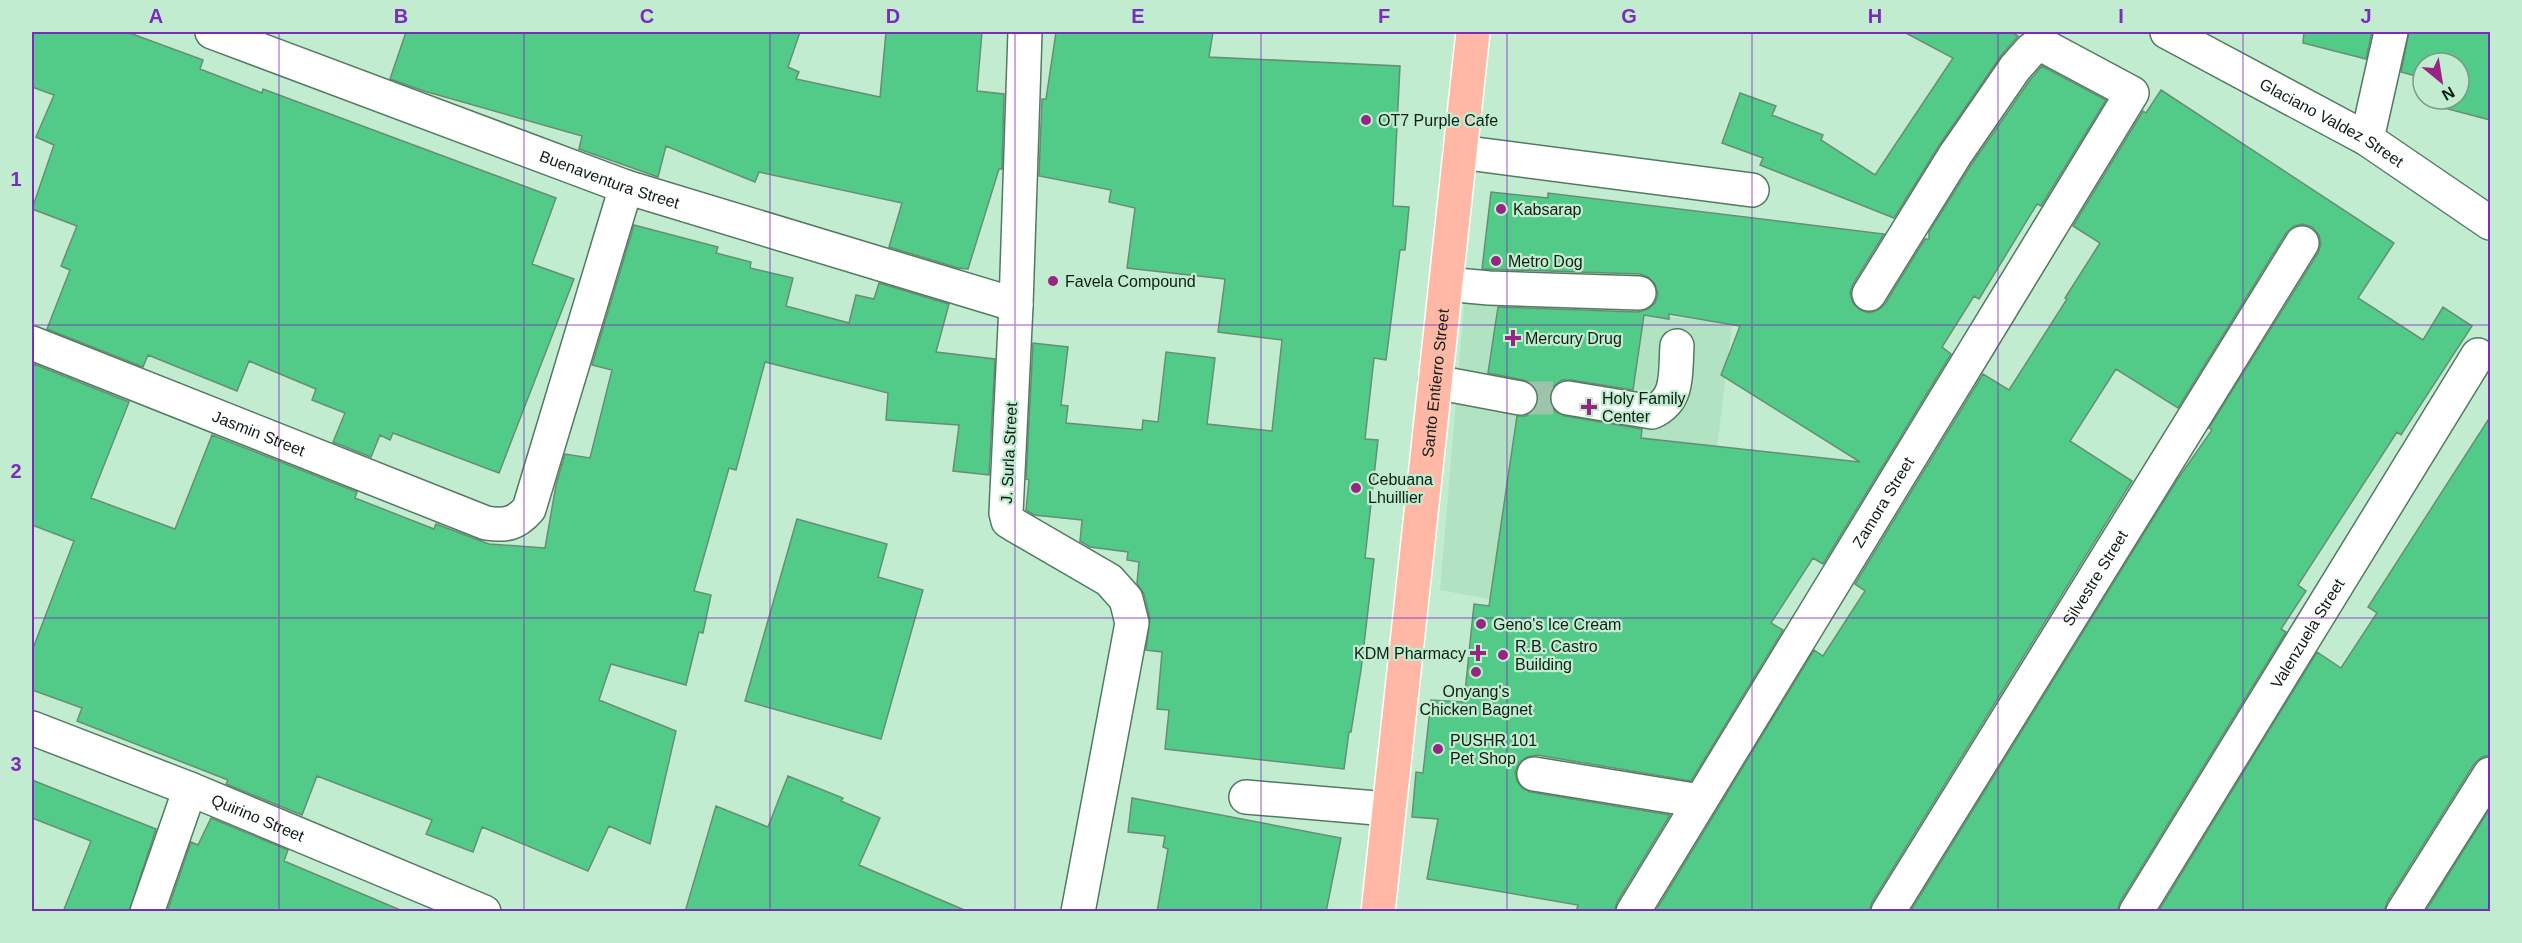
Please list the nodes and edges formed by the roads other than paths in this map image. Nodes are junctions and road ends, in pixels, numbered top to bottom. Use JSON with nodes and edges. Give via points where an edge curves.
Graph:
{"nodes":[{"id":1,"x":212,"y":32,"type":"edge"},
{"id":2,"x":1025,"y":32,"type":"edge"},
{"id":3,"x":1473,"y":32,"type":"edge"},
{"id":4,"x":2167,"y":32,"type":"edge"},
{"id":5,"x":2391,"y":32,"type":"edge"},
{"id":6,"x":2367,"y":139,"type":"junction"},
{"id":7,"x":1460,"y":152,"type":"junction"},
{"id":8,"x":626,"y":188,"type":"junction"},
{"id":9,"x":1752,"y":190,"type":"dead end"},
{"id":10,"x":2490,"y":223,"type":"edge"},
{"id":11,"x":2302,"y":243,"type":"dead end"},
{"id":12,"x":1446,"y":284,"type":"junction"},
{"id":13,"x":1639,"y":293,"type":"dead end"},
{"id":14,"x":1869,"y":294,"type":"dead end"},
{"id":15,"x":1016,"y":305,"type":"junction"},
{"id":16,"x":32,"y":344,"type":"edge"},
{"id":17,"x":1677,"y":346,"type":"dead end"},
{"id":18,"x":2478,"y":355,"type":"dead end"},
{"id":19,"x":1435,"y":382,"type":"junction"},
{"id":20,"x":1520,"y":398,"type":"tunnel mouth"},
{"id":21,"x":1568,"y":399,"type":"tunnel mouth"},
{"id":22,"x":32,"y":728,"type":"edge"},
{"id":23,"x":1534,"y":774,"type":"dead end"},
{"id":24,"x":2490,"y":774,"type":"edge"},
{"id":25,"x":190,"y":789,"type":"junction"},
{"id":26,"x":1246,"y":797,"type":"dead end"},
{"id":27,"x":1701,"y":801,"type":"junction"},
{"id":28,"x":1388,"y":809,"type":"junction"},
{"id":29,"x":147,"y":912,"type":"edge"},
{"id":30,"x":483,"y":912,"type":"edge"},
{"id":31,"x":1078,"y":912,"type":"edge"},
{"id":32,"x":1378,"y":912,"type":"edge"},
{"id":33,"x":1633,"y":912,"type":"edge"},
{"id":34,"x":1888,"y":912,"type":"edge"},
{"id":35,"x":2136,"y":912,"type":"edge"},
{"id":36,"x":2403,"y":912,"type":"edge"}],
"edges":[{"from":1,"to":8,"type":"street","name":"Buenaventura Street"},
{"from":2,"to":15,"type":"street","name":"J. Surla Street"},
{"from":3,"to":7,"type":"main road","name":"Santo Entierro Street"},
{"from":4,"to":6,"type":"street","name":"Glaciano Valdez Street"},
{"from":5,"to":6,"type":"street"},
{"from":6,"to":10,"type":"street","name":"Glaciano Valdez Street"},
{"from":7,"to":9,"type":"street"},
{"from":7,"to":12,"type":"main road","name":"Santo Entierro Street"},
{"from":8,"to":15,"type":"street","name":"Buenaventura Street"},
{"from":8,"to":16,"type":"street","name":"Jasmin Street","via":[[529,508],[510,525],[486,523]]},
{"from":11,"to":34,"type":"street","name":"Silvestre Street"},
{"from":12,"to":13,"type":"street"},
{"from":12,"to":19,"type":"main road","name":"Santo Entierro Street"},
{"from":14,"to":27,"type":"street","name":"Zamora Street","via":[[1955,155],[2031,50],[2038,45],[2046,46],[2132,93]]},
{"from":15,"to":31,"type":"street","name":"J. Surla Street","via":[[1008,521],[1109,580],[1126,599],[1132,623]]},
{"from":17,"to":21,"type":"street","via":[[1673,393],[1664,407],[1652,412]]},
{"from":18,"to":35,"type":"street","name":"Valenzuela Street"},
{"from":19,"to":20,"type":"street"},
{"from":19,"to":28,"type":"main road","name":"Santo Entierro Street"},
{"from":22,"to":25,"type":"street","name":"Quirino Street"},
{"from":23,"to":27,"type":"street"},
{"from":24,"to":36,"type":"street"},
{"from":25,"to":29,"type":"street"},
{"from":25,"to":30,"type":"street","name":"Quirino Street"},
{"from":26,"to":28,"type":"street"},
{"from":27,"to":33,"type":"street","name":"Zamora Street"},
{"from":28,"to":32,"type":"main road","name":"Santo Entierro Street"}]}
